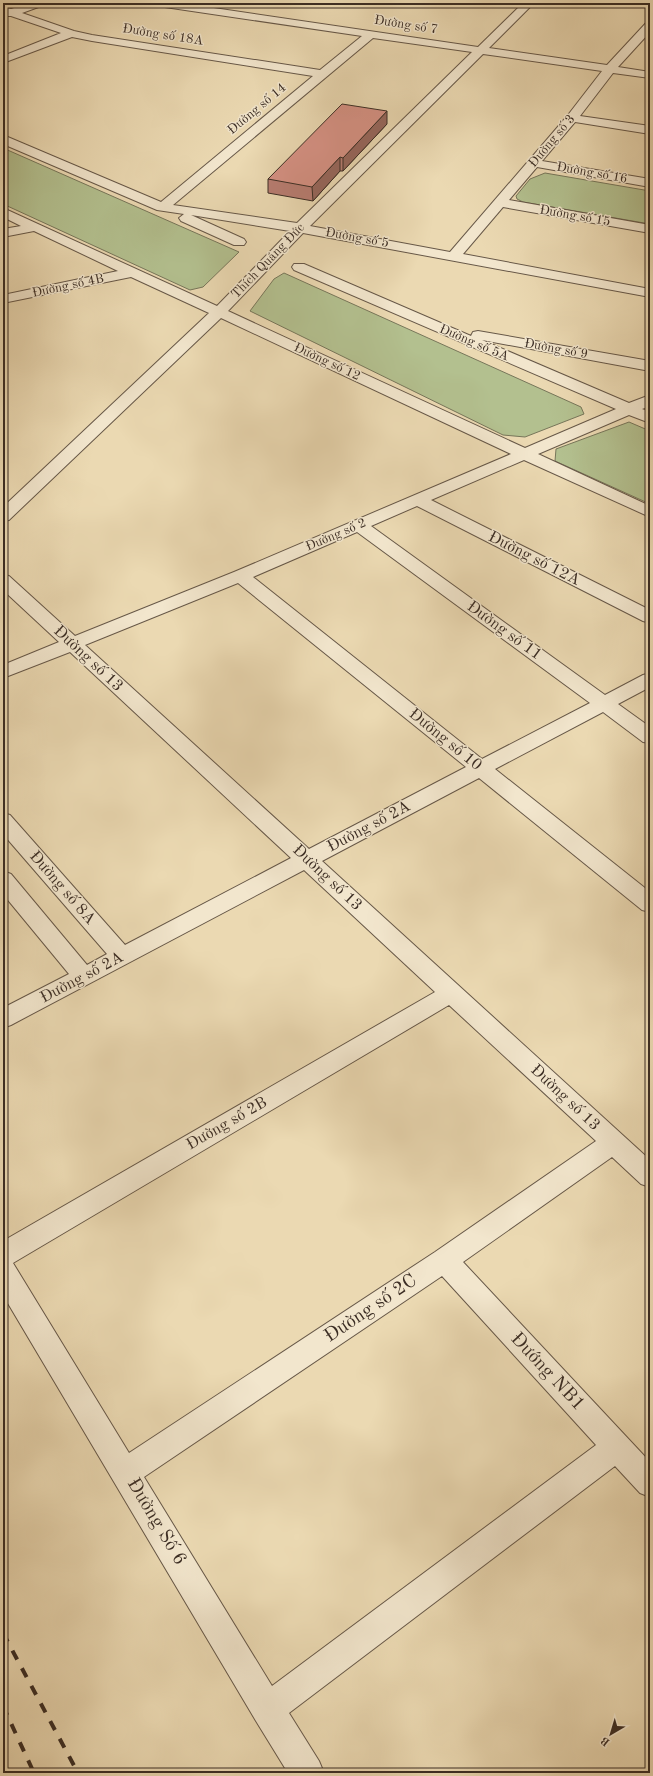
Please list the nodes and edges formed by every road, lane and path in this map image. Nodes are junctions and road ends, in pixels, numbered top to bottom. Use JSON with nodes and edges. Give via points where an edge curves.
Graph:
{"nodes":[{"id":1,"x":40,"y":3,"type":"edge"},
{"id":2,"x":158,"y":3,"type":"edge"},
{"id":3,"x":529,"y":3,"type":"edge"},
{"id":4,"x":6,"y":13,"type":"edge"},
{"id":5,"x":650,"y":26,"type":"edge"},
{"id":6,"x":71,"y":33,"type":"junction"},
{"id":7,"x":371,"y":34,"type":"junction"},
{"id":8,"x":481,"y":51,"type":"junction"},
{"id":9,"x":3,"y":60,"type":"edge"},
{"id":10,"x":610,"y":69,"type":"junction"},
{"id":11,"x":321,"y":74,"type":"junction"},
{"id":12,"x":650,"y":75,"type":"edge"},
{"id":13,"x":572,"y":118,"type":"junction"},
{"id":14,"x":650,"y":130,"type":"edge"},
{"id":15,"x":3,"y":139,"type":"edge"},
{"id":16,"x":533,"y":163,"type":"junction"},
{"id":17,"x":650,"y":183,"type":"edge"},
{"id":18,"x":499,"y":202,"type":"junction"},
{"id":19,"x":162,"y":207,"type":"junction"},
{"id":20,"x":3,"y":212,"type":"edge"},
{"id":21,"x":34,"y":227,"type":"junction"},
{"id":22,"x":300,"y":228,"type":"junction"},
{"id":23,"x":650,"y":229,"type":"edge"},
{"id":24,"x":3,"y":233,"type":"edge"},
{"id":25,"x":239,"y":242,"type":"dead end"},
{"id":26,"x":454,"y":256,"type":"junction"},
{"id":27,"x":299,"y":267,"type":"dead end"},
{"id":28,"x":132,"y":272,"type":"junction"},
{"id":29,"x":650,"y":293,"type":"edge"},
{"id":30,"x":3,"y":299,"type":"edge"},
{"id":31,"x":219,"y":312,"type":"junction"},
{"id":32,"x":438,"y":327,"type":"junction"},
{"id":33,"x":650,"y":366,"type":"edge"},
{"id":34,"x":650,"y":400,"type":"edge"},
{"id":35,"x":630,"y":409,"type":"junction"},
{"id":36,"x":650,"y":418,"type":"edge"},
{"id":37,"x":526,"y":454,"type":"junction"},
{"id":38,"x":31,"y":489,"type":"junction"},
{"id":39,"x":3,"y":497,"type":"edge"},
{"id":40,"x":417,"y":500,"type":"junction"},
{"id":41,"x":650,"y":512,"type":"edge"},
{"id":42,"x":3,"y":516,"type":"edge"},
{"id":43,"x":359,"y":525,"type":"junction"},
{"id":44,"x":240,"y":576,"type":"junction"},
{"id":45,"x":3,"y":580,"type":"edge"},
{"id":46,"x":650,"y":617,"type":"edge"},
{"id":47,"x":72,"y":644,"type":"junction"},
{"id":48,"x":9,"y":668,"type":"edge"},
{"id":49,"x":650,"y":679,"type":"edge"},
{"id":50,"x":603,"y":704,"type":"junction"},
{"id":51,"x":650,"y":737,"type":"edge"},
{"id":52,"x":481,"y":768,"type":"junction"},
{"id":53,"x":3,"y":820,"type":"edge"},
{"id":54,"x":306,"y":860,"type":"junction"},
{"id":55,"x":3,"y":879,"type":"edge"},
{"id":56,"x":650,"y":904,"type":"edge"},
{"id":57,"x":122,"y":957,"type":"junction"},
{"id":58,"x":84,"y":977,"type":"junction"},
{"id":59,"x":451,"y":993,"type":"junction"},
{"id":60,"x":3,"y":1019,"type":"edge"},
{"id":61,"x":613,"y":1142,"type":"junction"},
{"id":62,"x":650,"y":1176,"type":"edge"},
{"id":63,"x":3,"y":1255,"type":"edge"},
{"id":64,"x":444,"y":1260,"type":"junction"},
{"id":65,"x":3,"y":1271,"type":"edge"},
{"id":66,"x":616,"y":1446,"type":"junction"},
{"id":67,"x":126,"y":1472,"type":"junction"},
{"id":68,"x":650,"y":1483,"type":"edge"},
{"id":69,"x":268,"y":1709,"type":"junction"},
{"id":70,"x":307,"y":1773,"type":"edge"}],
"edges":[{"from":1,"to":4,"type":"street"},
{"from":2,"to":7,"type":"street","name":"Đường số 7"},
{"from":3,"to":8,"type":"street","name":"Thích Quảng Đức"},
{"from":4,"to":6,"type":"street","name":"Đường số 18A"},
{"from":5,"to":10,"type":"street","name":"Đường số 3"},
{"from":6,"to":9,"type":"street"},
{"from":6,"to":11,"type":"street","name":"Đường số 18A"},
{"from":7,"to":8,"type":"street","name":"Đường số 7"},
{"from":7,"to":11,"type":"street","name":"Đường số 14"},
{"from":8,"to":10,"type":"street","name":"Đường số 7"},
{"from":8,"to":22,"type":"street","name":"Thích Quảng Đức"},
{"from":10,"to":12,"type":"street","name":"Đường số 7"},
{"from":10,"to":13,"type":"street","name":"Đường số 3"},
{"from":11,"to":19,"type":"street","name":"Đường số 14"},
{"from":13,"to":14,"type":"street"},
{"from":13,"to":16,"type":"street","name":"Đường số 3"},
{"from":15,"to":19,"type":"street","name":"Đường số 5"},
{"from":16,"to":17,"type":"street","name":"Đường số 16"},
{"from":16,"to":18,"type":"street","name":"Đường số 3"},
{"from":18,"to":23,"type":"street","name":"Đường số 15"},
{"from":18,"to":26,"type":"street","name":"Đường số 3"},
{"from":19,"to":22,"type":"street","name":"Đường số 5"},
{"from":19,"to":25,"type":"street"},
{"from":20,"to":21,"type":"street","name":"Đường số 12"},
{"from":21,"to":24,"type":"street"},
{"from":21,"to":28,"type":"street","name":"Đường số 12"},
{"from":22,"to":26,"type":"street","name":"Đường số 5"},
{"from":22,"to":31,"type":"street","name":"Thích Quảng Đức"},
{"from":26,"to":29,"type":"street","name":"Đường số 5"},
{"from":27,"to":32,"type":"street","name":"Đường số 5A"},
{"from":28,"to":30,"type":"street","name":"Đường số 4B"},
{"from":28,"to":31,"type":"street","name":"Đường số 12"},
{"from":31,"to":37,"type":"street","name":"Đường số 12"},
{"from":31,"to":38,"type":"street","name":"Thích Quảng Đức"},
{"from":32,"to":33,"type":"street","name":"Đường số 9"},
{"from":32,"to":35,"type":"street","name":"Đường số 5A"},
{"from":34,"to":35,"type":"street","name":"Đường số 2"},
{"from":35,"to":36,"type":"street","name":"Đường số 5A"},
{"from":35,"to":37,"type":"street","name":"Đường số 2"},
{"from":37,"to":40,"type":"street","name":"Đường số 2"},
{"from":37,"to":41,"type":"street","name":"Đường số 12"},
{"from":38,"to":39,"type":"street"},
{"from":38,"to":42,"type":"street","name":"Thích Quảng Đức"},
{"from":40,"to":43,"type":"street","name":"Đường số 2"},
{"from":40,"to":46,"type":"street","name":"Đường số 12A"},
{"from":43,"to":44,"type":"street","name":"Đường số 2"},
{"from":43,"to":50,"type":"street","name":"Đường số 11"},
{"from":44,"to":47,"type":"street","name":"Đường số 2"},
{"from":44,"to":52,"type":"street","name":"Đường số 10"},
{"from":45,"to":47,"type":"street","name":"Đường số 13"},
{"from":47,"to":48,"type":"street","name":"Đường số 2"},
{"from":47,"to":54,"type":"street","name":"Đường số 13"},
{"from":49,"to":50,"type":"street","name":"Đường số 2A"},
{"from":50,"to":51,"type":"street","name":"Đường số 11"},
{"from":50,"to":52,"type":"street","name":"Đường số 2A"},
{"from":52,"to":54,"type":"street","name":"Đường số 2A"},
{"from":52,"to":56,"type":"street","name":"Đường số 10"},
{"from":53,"to":57,"type":"street","name":"Đường số 8A"},
{"from":54,"to":57,"type":"street","name":"Đường số 2A"},
{"from":54,"to":59,"type":"street","name":"Đường số 13"},
{"from":55,"to":58,"type":"street"},
{"from":57,"to":58,"type":"street","name":"Đường số 2A"},
{"from":58,"to":60,"type":"street","name":"Đường số 2A"},
{"from":59,"to":61,"type":"street","name":"Đường số 13"},
{"from":59,"to":63,"type":"street","name":"Đường số 2B"},
{"from":61,"to":62,"type":"street","name":"Đường số 13"},
{"from":61,"to":64,"type":"street","name":"Đường số 2C"},
{"from":64,"to":66,"type":"street","name":"Đướng NB1"},
{"from":64,"to":67,"type":"street","name":"Đường số 2C"},
{"from":65,"to":67,"type":"street","name":"Đường Số 6"},
{"from":66,"to":68,"type":"street","name":"Đướng NB1"},
{"from":66,"to":69,"type":"street"},
{"from":67,"to":69,"type":"street","name":"Đường Số 6"},
{"from":69,"to":70,"type":"street","name":"Đường Số 6"}]}
